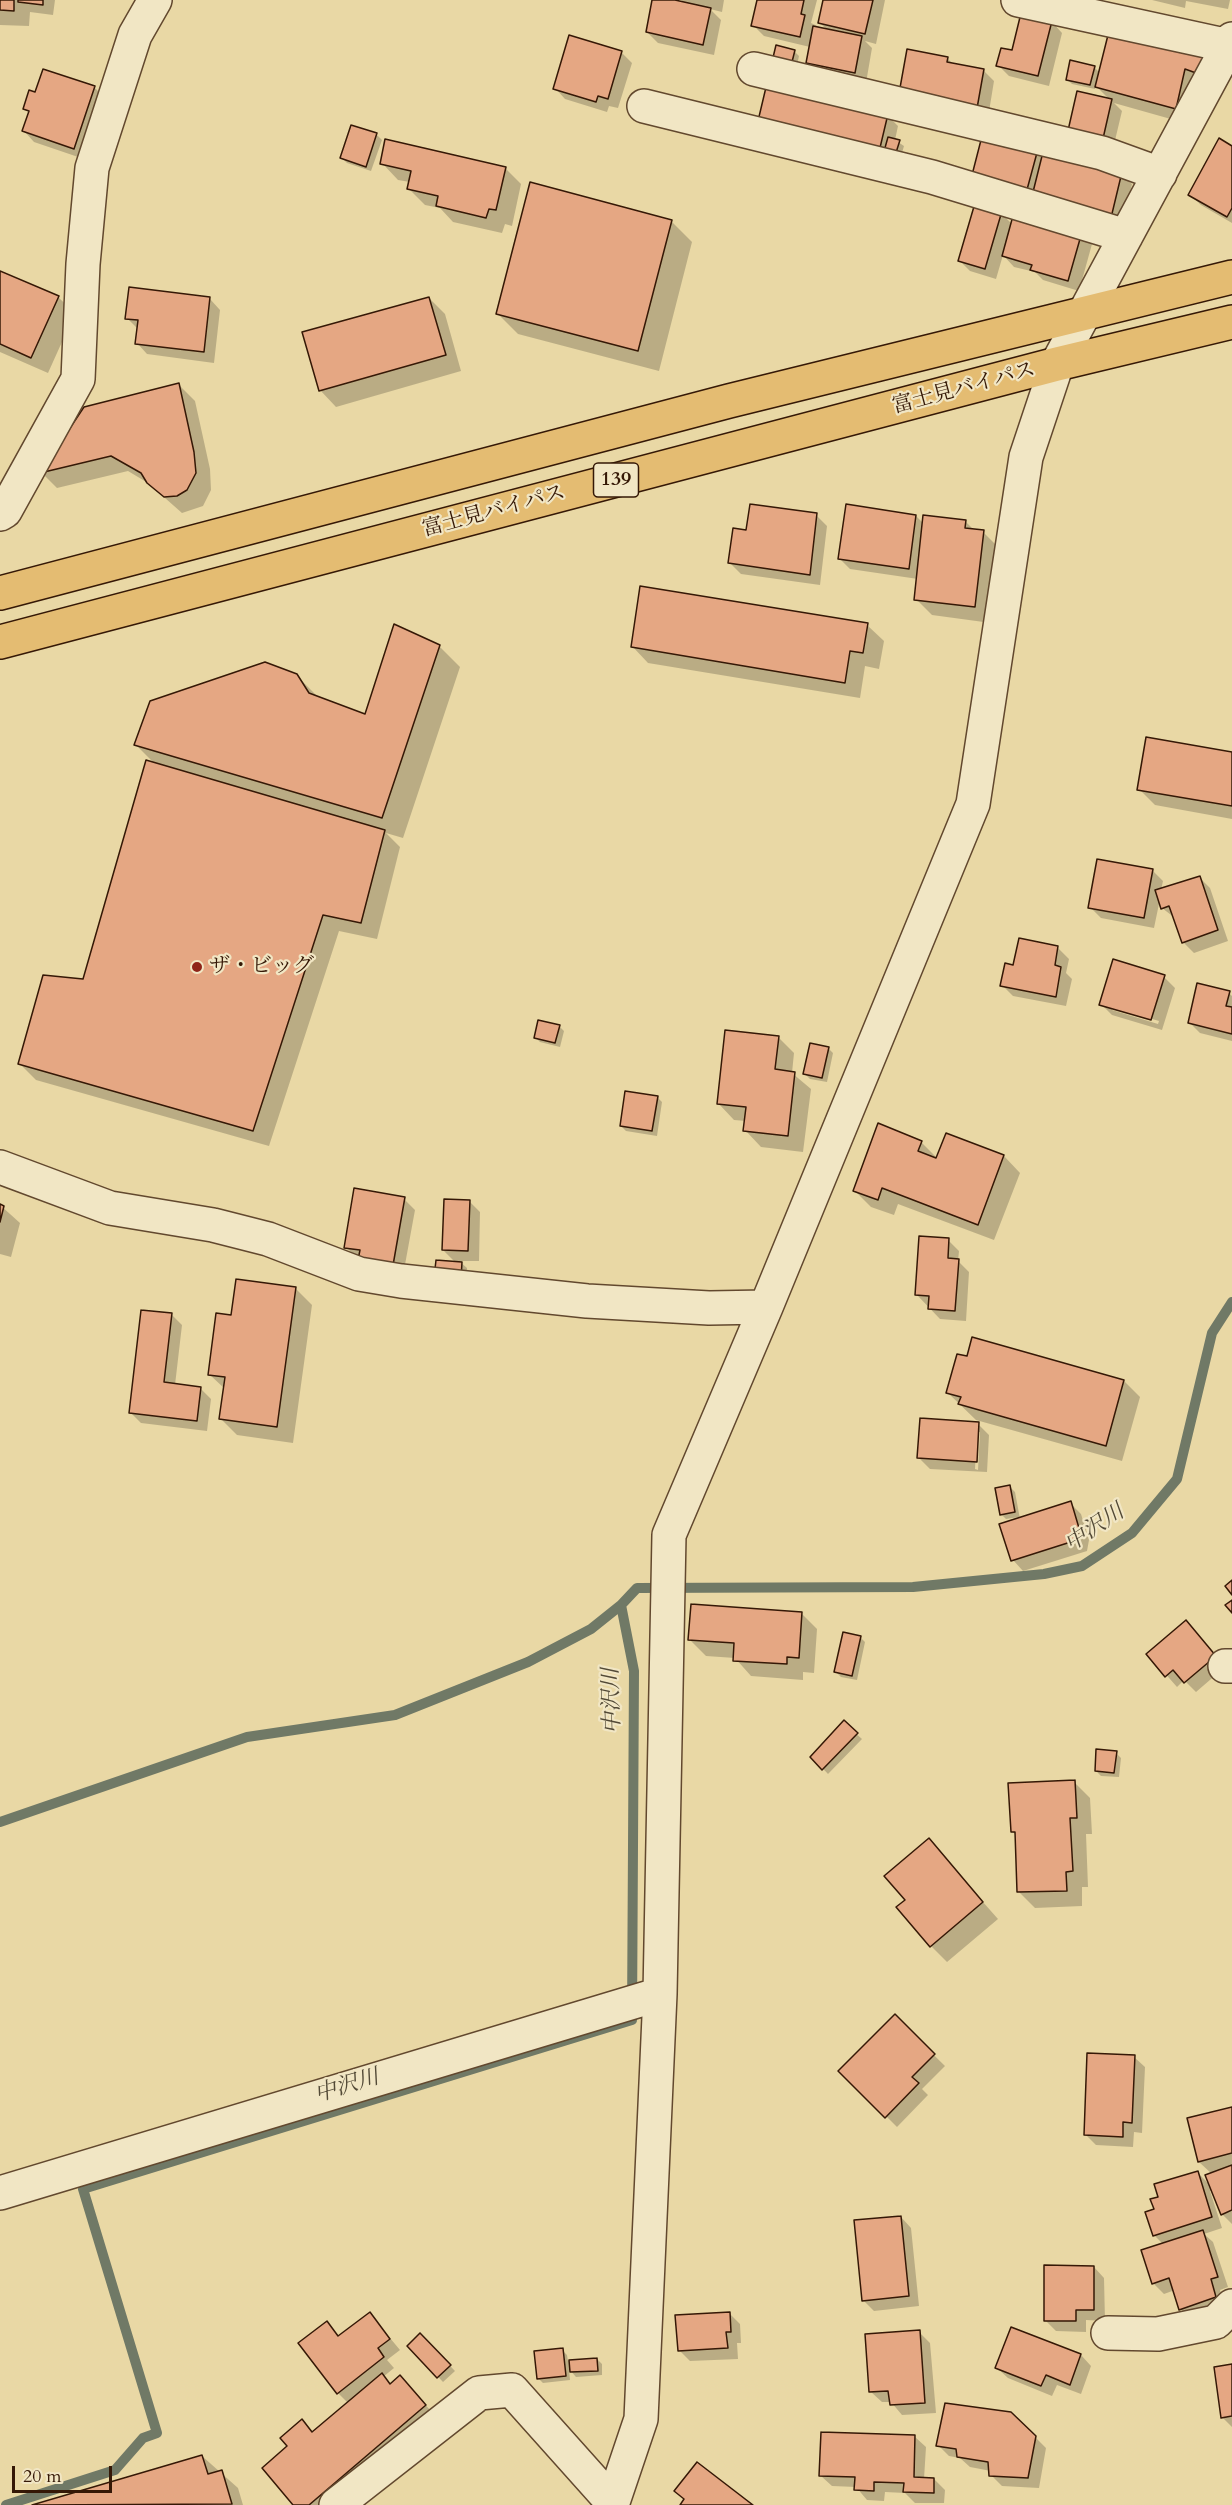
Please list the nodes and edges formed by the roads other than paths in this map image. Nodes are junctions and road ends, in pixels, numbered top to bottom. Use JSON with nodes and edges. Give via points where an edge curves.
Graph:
{"nodes":[{"id":1,"x":155,"y":0,"type":"edge"},
{"id":2,"x":1018,"y":0,"type":"edge"},
{"id":3,"x":1230,"y":43,"type":"edge"},
{"id":4,"x":754,"y":69,"type":"dead end"},
{"id":5,"x":644,"y":106,"type":"dead end"},
{"id":6,"x":1160,"y":174,"type":"junction"},
{"id":7,"x":1126,"y":236,"type":"junction"},
{"id":8,"x":1232,"y":277,"type":"edge"},
{"id":9,"x":1084,"y":315,"type":"junction"},
{"id":10,"x":1232,"y":322,"type":"edge"},
{"id":11,"x":1057,"y":364,"type":"junction"},
{"id":12,"x":0,"y":514,"type":"edge"},
{"id":13,"x":0,"y":593,"type":"edge"},
{"id":14,"x":0,"y":642,"type":"edge"},
{"id":15,"x":0,"y":1167,"type":"edge"},
{"id":16,"x":766,"y":1308,"type":"junction"},
{"id":17,"x":660,"y":1994,"type":"junction"},
{"id":18,"x":0,"y":2193,"type":"edge"},
{"id":19,"x":1232,"y":2306,"type":"edge"},
{"id":20,"x":1108,"y":2332,"type":"dead end"},
{"id":21,"x":612,"y":2504,"type":"edge"},
{"id":22,"x":336,"y":2505,"type":"edge"}],
"edges":[{"from":1,"to":12,"type":"street","via":[[135,35],[92,168],[78,379],[22,482]]},
{"from":2,"to":3,"type":"street"},
{"from":3,"to":6,"type":"street"},
{"from":4,"to":6,"type":"street","via":[[1102,153]]},
{"from":5,"to":7,"type":"street","via":[[932,177]]},
{"from":6,"to":7,"type":"street"},
{"from":7,"to":9,"type":"street"},
{"from":8,"to":9,"type":"highway","name":"富士見バイパス","number":"139"},
{"from":9,"to":11,"type":"street"},
{"from":9,"to":13,"type":"highway","name":"富士見バイパス","number":"139","via":[[729,401]]},
{"from":10,"to":11,"type":"highway","name":"富士見バイパス","number":"139"},
{"from":11,"to":14,"type":"highway","name":"富士見バイパス","number":"139"},
{"from":11,"to":16,"type":"street","via":[[1026,457],[973,804]]},
{"from":15,"to":16,"type":"street","via":[[110,1208],[213,1225],[268,1239],[359,1274],[587,1301]]},
{"from":16,"to":17,"type":"street","via":[[669,1534]]},
{"from":17,"to":18,"type":"street"},
{"from":17,"to":21,"type":"street","via":[[641,2419]]},
{"from":19,"to":20,"type":"street","via":[[1215,2322],[1158,2334]]},
{"from":21,"to":22,"type":"street","via":[[512,2390],[479,2393]]}]}
